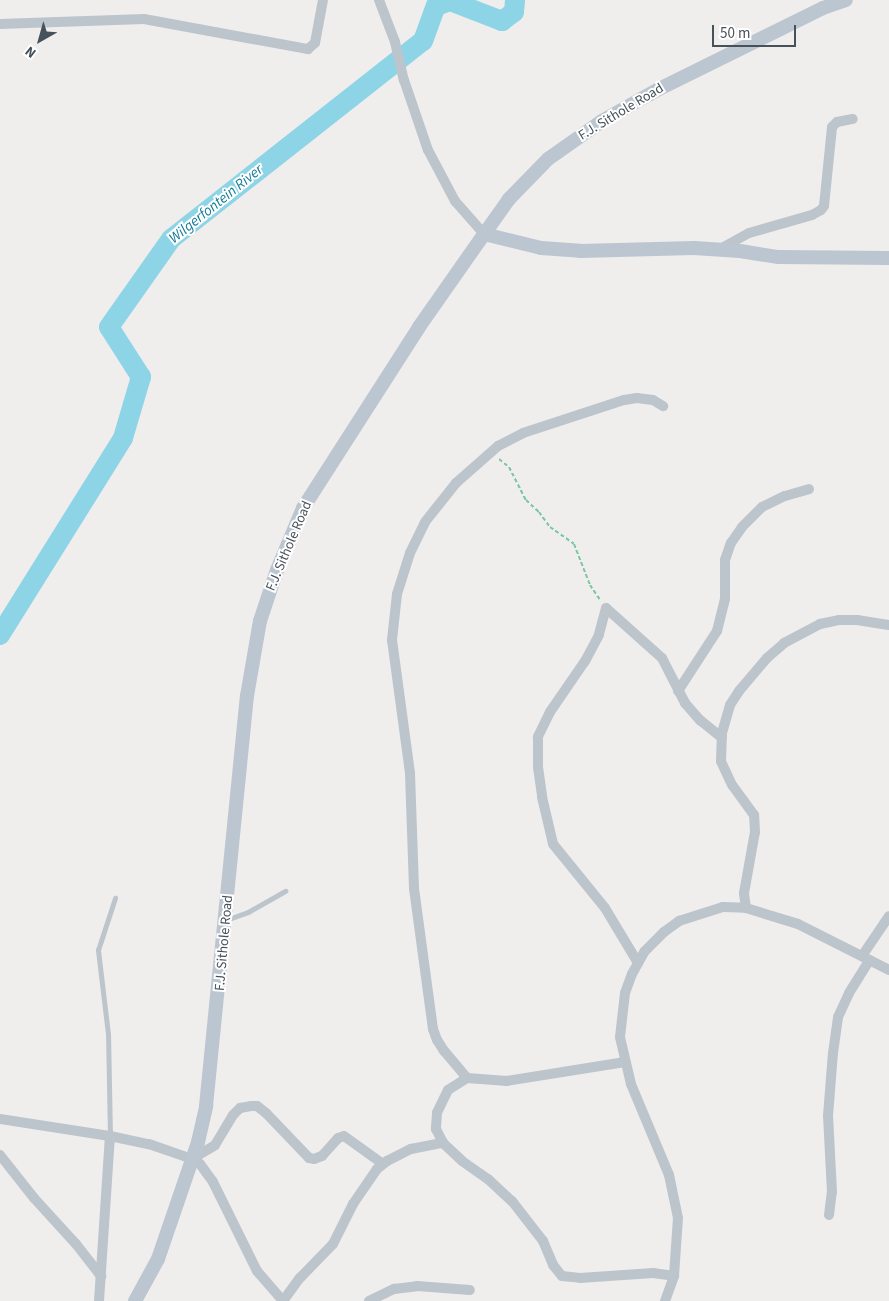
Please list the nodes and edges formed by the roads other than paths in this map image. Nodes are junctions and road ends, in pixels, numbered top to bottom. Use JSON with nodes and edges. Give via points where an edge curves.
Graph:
{"nodes":[{"id":1,"x":323,"y":0,"type":"edge"},
{"id":2,"x":379,"y":0,"type":"edge"},
{"id":3,"x":846,"y":0,"type":"edge"},
{"id":4,"x":0,"y":24,"type":"edge"},
{"id":5,"x":853,"y":119,"type":"dead end"},
{"id":6,"x":484,"y":234,"type":"junction"},
{"id":7,"x":720,"y":249,"type":"junction"},
{"id":8,"x":889,"y":258,"type":"edge"},
{"id":9,"x":663,"y":406,"type":"dead end"},
{"id":10,"x":809,"y":489,"type":"dead end"},
{"id":11,"x":889,"y":626,"type":"edge"},
{"id":12,"x":678,"y":691,"type":"junction"},
{"id":13,"x":722,"y":738,"type":"junction"},
{"id":14,"x":284,"y":891,"type":"dead end"},
{"id":15,"x":115,"y":898,"type":"dead end"},
{"id":16,"x":746,"y":908,"type":"junction"},
{"id":17,"x":889,"y":916,"type":"edge"},
{"id":18,"x":226,"y":920,"type":"junction"},
{"id":19,"x":866,"y":958,"type":"junction"},
{"id":20,"x":638,"y":963,"type":"junction"},
{"id":21,"x":889,"y":970,"type":"edge"},
{"id":22,"x":625,"y":1062,"type":"junction"},
{"id":23,"x":467,"y":1078,"type":"junction"},
{"id":24,"x":0,"y":1119,"type":"edge"},
{"id":25,"x":110,"y":1136,"type":"junction"},
{"id":26,"x":443,"y":1143,"type":"junction"},
{"id":27,"x":0,"y":1155,"type":"edge"},
{"id":28,"x":192,"y":1158,"type":"junction"},
{"id":29,"x":383,"y":1164,"type":"junction"},
{"id":30,"x":829,"y":1215,"type":"dead end"},
{"id":31,"x":101,"y":1276,"type":"junction"},
{"id":32,"x":674,"y":1276,"type":"junction"},
{"id":33,"x":470,"y":1290,"type":"dead end"},
{"id":34,"x":99,"y":1301,"type":"edge"},
{"id":35,"x":135,"y":1301,"type":"edge"},
{"id":36,"x":283,"y":1301,"type":"edge"},
{"id":37,"x":369,"y":1301,"type":"edge"},
{"id":38,"x":665,"y":1301,"type":"edge"}],
"edges":[{"from":1,"to":4,"type":"street","via":[[314,43],[308,49],[152,20]]},
{"from":2,"to":6,"type":"street","via":[[428,150],[440,177],[455,201]]},
{"from":3,"to":6,"type":"street","name":"F.J. Sithole Road","via":[[753,42],[602,121],[548,159],[509,198]]},
{"from":5,"to":7,"type":"street","via":[[837,122],[832,127],[821,210],[749,233]]},
{"from":6,"to":7,"type":"street","via":[[541,248],[570,250]]},
{"from":6,"to":18,"type":"street","name":"F.J. Sithole Road","via":[[419,327],[303,508],[277,570],[260,621],[247,696]]},
{"from":7,"to":8,"type":"street","via":[[779,257]]},
{"from":9,"to":23,"type":"street","via":[[653,400],[624,400],[523,433],[498,446],[456,483],[425,522],[396,594],[392,640],[410,773],[414,888],[434,1030],[440,1046]]},
{"from":10,"to":12,"type":"street","via":[[785,496],[762,508],[731,543],[725,560],[724,598],[717,631]]},
{"from":11,"to":13,"type":"street","via":[[839,620],[820,624],[784,643],[738,691],[730,705]]},
{"from":12,"to":13,"type":"street","via":[[700,720]]},
{"from":12,"to":20,"type":"street","via":[[662,658],[606,608],[599,635],[550,712],[538,738],[542,797],[553,844],[606,908]]},
{"from":13,"to":16,"type":"street","via":[[721,761],[725,772],[754,815],[755,832],[744,893]]},
{"from":14,"to":18,"type":"lane","via":[[248,912]]},
{"from":15,"to":25,"type":"lane","via":[[98,950],[108,1034]]},
{"from":16,"to":19,"type":"street","via":[[798,924]]},
{"from":16,"to":20,"type":"street","via":[[723,907],[680,921],[645,951]]},
{"from":17,"to":19,"type":"street"},
{"from":18,"to":28,"type":"street","name":"F.J. Sithole Road","via":[[206,1106]]},
{"from":19,"to":21,"type":"street"},
{"from":19,"to":30,"type":"street","via":[[838,1017],[828,1116],[832,1192]]},
{"from":20,"to":22,"type":"street","via":[[625,993],[621,1018],[620,1038]]},
{"from":22,"to":23,"type":"street","via":[[507,1081]]},
{"from":22,"to":32,"type":"street","via":[[669,1175],[678,1218]]},
{"from":23,"to":26,"type":"street","via":[[448,1090],[439,1108],[436,1129]]},
{"from":24,"to":25,"type":"street"},
{"from":25,"to":28,"type":"street"},
{"from":25,"to":31,"type":"street"},
{"from":26,"to":29,"type":"street","via":[[411,1150]]},
{"from":26,"to":32,"type":"street","via":[[512,1201],[543,1241],[553,1265],[562,1276],[580,1278],[653,1273]]},
{"from":27,"to":31,"type":"street"},
{"from":28,"to":29,"type":"street","via":[[215,1145],[240,1108],[257,1106],[309,1158],[322,1156],[338,1138],[344,1136]]},
{"from":28,"to":35,"type":"street","name":"F.J. Sithole Road","via":[[158,1259]]},
{"from":28,"to":36,"type":"street","via":[[213,1182],[257,1271]]},
{"from":29,"to":36,"type":"street","via":[[353,1204],[333,1244]]},
{"from":31,"to":34,"type":"street"},
{"from":32,"to":38,"type":"street"},
{"from":33,"to":37,"type":"street","via":[[417,1286],[394,1289]]}]}
